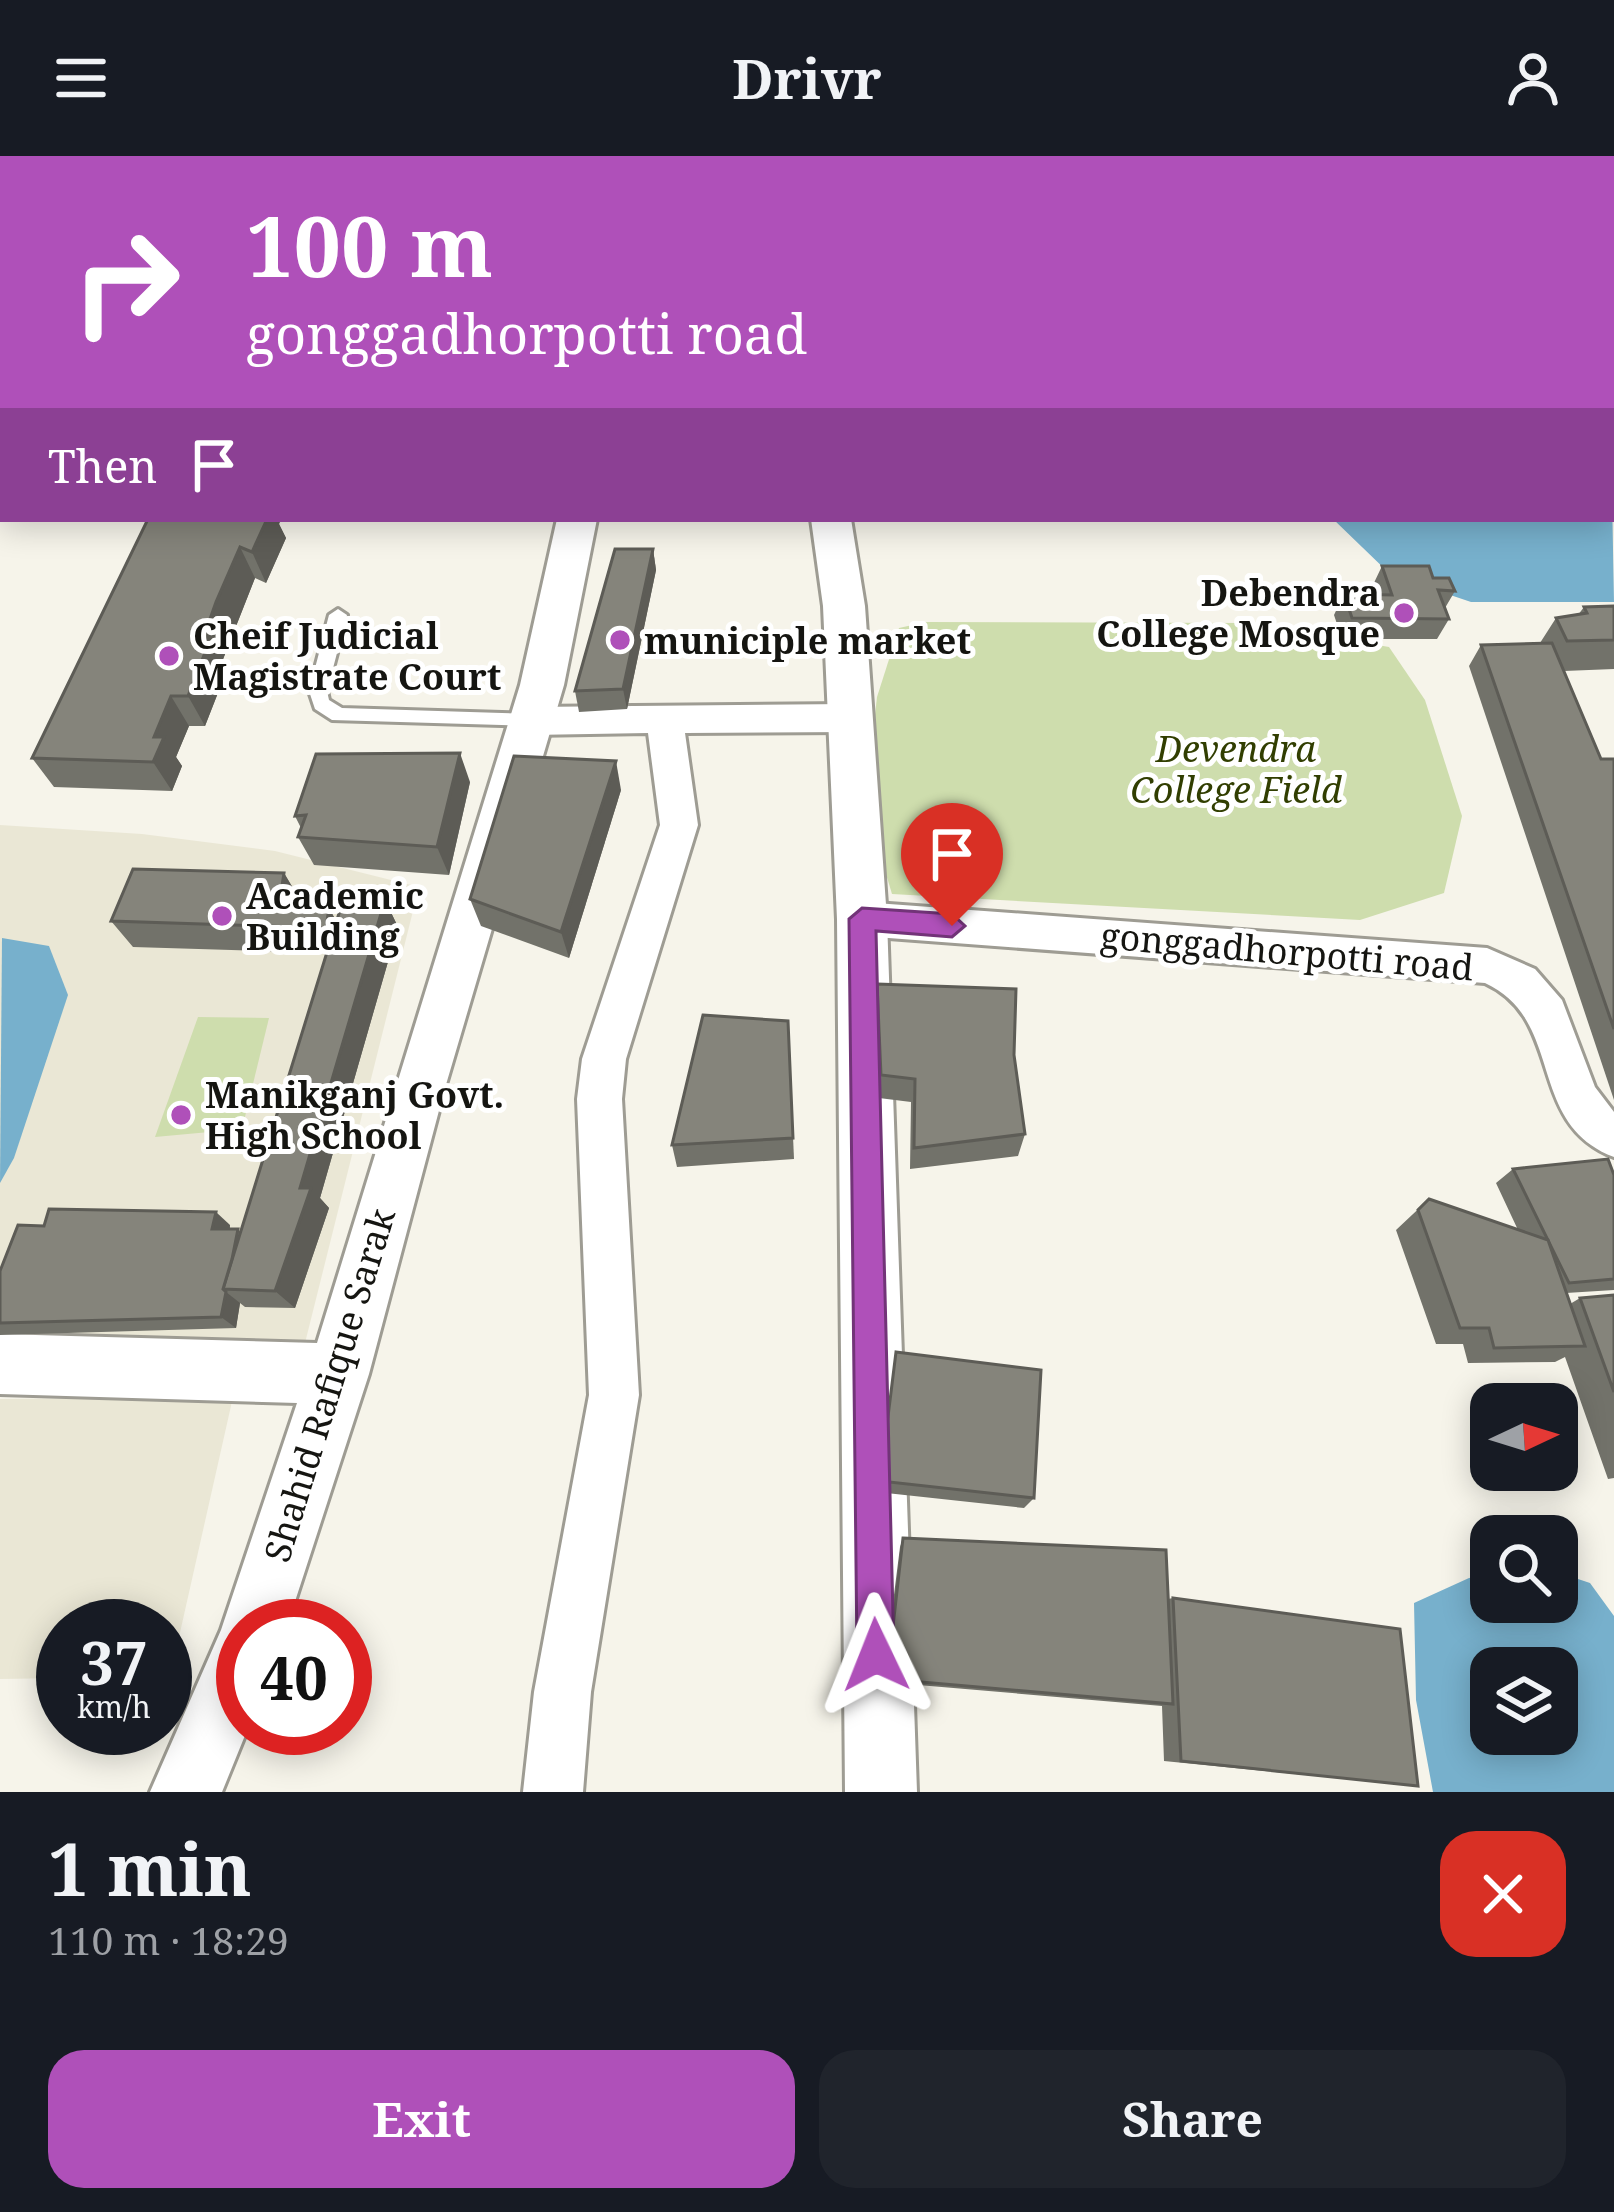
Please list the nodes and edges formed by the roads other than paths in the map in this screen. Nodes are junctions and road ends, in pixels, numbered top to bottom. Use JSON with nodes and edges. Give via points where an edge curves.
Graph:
{"nodes":[{"id":1,"x":576,"y":522,"type":"edge"},
{"id":2,"x":831,"y":522,"type":"edge"},
{"id":3,"x":338,"y":615,"type":"dead end"},
{"id":4,"x":836,"y":719,"type":"junction"},
{"id":5,"x":676,"y":721,"type":"junction"},
{"id":6,"x":531,"y":722,"type":"junction"},
{"id":7,"x":862,"y":919,"type":"junction"},
{"id":8,"x":1614,"y":1136,"type":"edge"},
{"id":9,"x":0,"y":1364,"type":"edge"},
{"id":10,"x":338,"y":1374,"type":"junction"},
{"id":11,"x":262,"y":1599,"type":"edge"},
{"id":12,"x":216,"y":1720,"type":"edge"},
{"id":13,"x":186,"y":1792,"type":"edge"},
{"id":14,"x":553,"y":1792,"type":"edge"},
{"id":15,"x":880,"y":1792,"type":"edge"}],
"edges":[{"from":1,"to":6,"type":"street","name":"Shahid Rafique Sarak"},
{"from":2,"to":4,"type":"street"},
{"from":3,"to":6,"type":"lane","via":[[318,691],[338,716]]},
{"from":4,"to":5,"type":"street"},
{"from":4,"to":7,"type":"street"},
{"from":5,"to":6,"type":"street"},
{"from":5,"to":14,"type":"street","via":[[679,825],[598,1094],[616,1308],[614,1398],[554,1727]]},
{"from":6,"to":10,"type":"street","name":"Shahid Rafique Sarak"},
{"from":7,"to":8,"type":"street","name":"gonggadhorpotti road","via":[[1487,966],[1537,996],[1585,1115]]},
{"from":7,"to":15,"type":"street"},
{"from":9,"to":10,"type":"street"},
{"from":10,"to":11,"type":"street","name":"Shahid Rafique Sarak"},
{"from":12,"to":13,"type":"street"}]}
